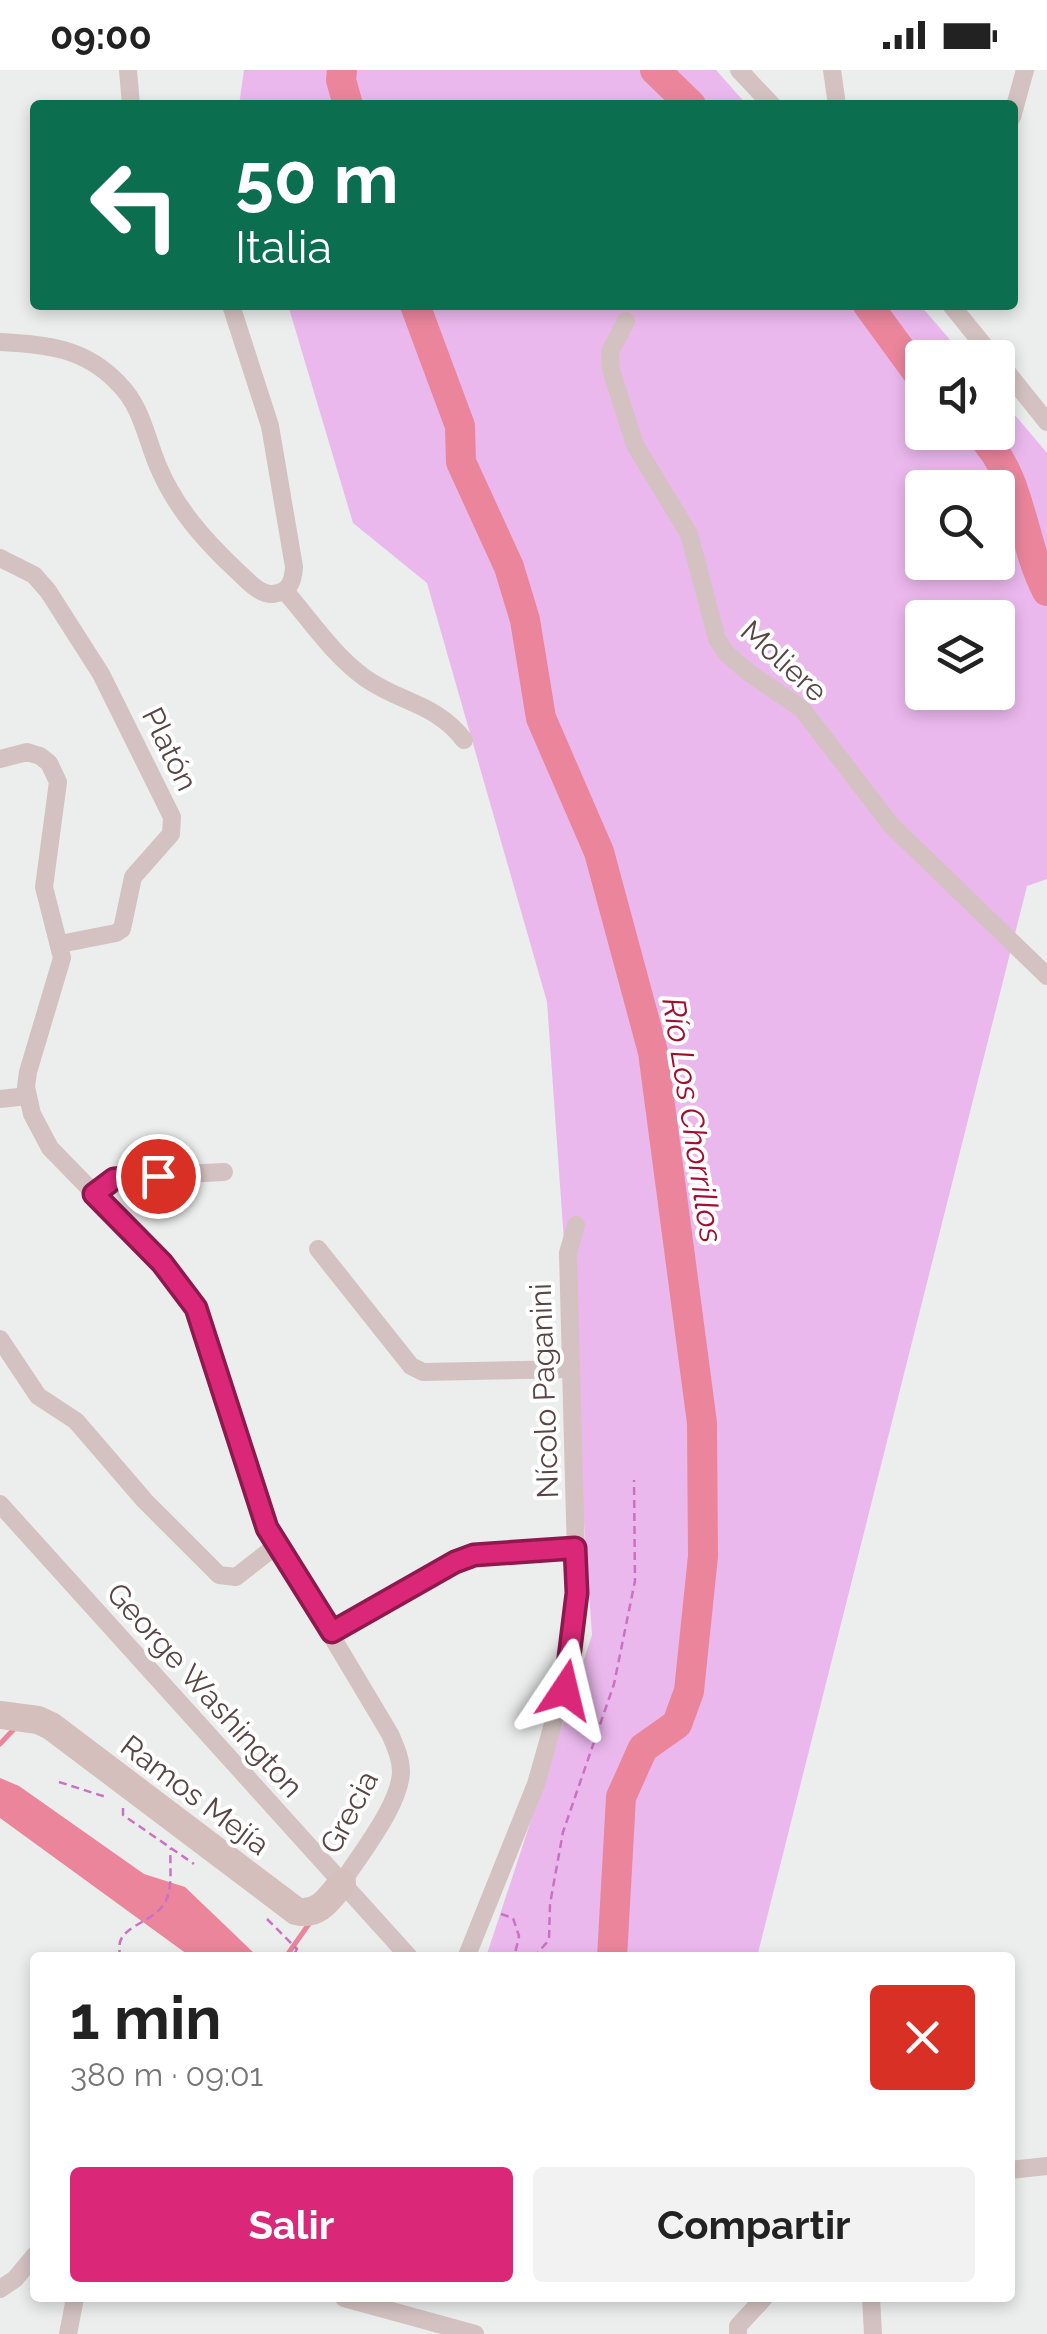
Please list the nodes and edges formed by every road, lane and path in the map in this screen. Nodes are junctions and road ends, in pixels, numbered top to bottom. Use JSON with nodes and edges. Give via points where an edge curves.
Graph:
{"nodes":[{"id":1,"x":128,"y":70,"type":"edge"},
{"id":2,"x":738,"y":70,"type":"edge"},
{"id":3,"x":832,"y":70,"type":"edge"},
{"id":4,"x":1025,"y":70,"type":"edge"},
{"id":5,"x":131,"y":100,"type":"edge"},
{"id":6,"x":767,"y":100,"type":"edge"},
{"id":7,"x":835,"y":100,"type":"edge"},
{"id":8,"x":1017,"y":100,"type":"edge"},
{"id":9,"x":233,"y":310,"type":"edge"},
{"id":10,"x":959,"y":310,"type":"edge"},
{"id":11,"x":626,"y":321,"type":"dead end"},
{"id":12,"x":981,"y":340,"type":"edge"},
{"id":13,"x":0,"y":342,"type":"edge"},
{"id":14,"x":1015,"y":382,"type":"edge"},
{"id":15,"x":1047,"y":422,"type":"edge"},
{"id":16,"x":0,"y":558,"type":"edge"},
{"id":17,"x":285,"y":590,"type":"junction"},
{"id":18,"x":464,"y":740,"type":"dead end"},
{"id":19,"x":0,"y":759,"type":"edge"},
{"id":20,"x":60,"y":944,"type":"junction"},
{"id":21,"x":1047,"y":976,"type":"edge"},
{"id":22,"x":27,"y":1096,"type":"junction"},
{"id":23,"x":0,"y":1098,"type":"edge"},
{"id":24,"x":224,"y":1172,"type":"dead end"},
{"id":25,"x":94,"y":1194,"type":"junction"},
{"id":26,"x":576,"y":1225,"type":"dead end"},
{"id":27,"x":318,"y":1249,"type":"dead end"},
{"id":28,"x":0,"y":1340,"type":"edge"},
{"id":29,"x":570,"y":1368,"type":"junction"},
{"id":30,"x":634,"y":1480,"type":"dead end"},
{"id":31,"x":0,"y":1504,"type":"edge"},
{"id":32,"x":277,"y":1545,"type":"junction"},
{"id":33,"x":575,"y":1548,"type":"junction"},
{"id":34,"x":332,"y":1632,"type":"junction"},
{"id":35,"x":0,"y":1716,"type":"edge"},
{"id":36,"x":60,"y":1782,"type":"dead end"},
{"id":37,"x":106,"y":1797,"type":"dead end"},
{"id":38,"x":122,"y":1802,"type":"dead end"},
{"id":39,"x":170,"y":1849,"type":"junction"},
{"id":40,"x":198,"y":1866,"type":"dead end"},
{"id":41,"x":342,"y":1883,"type":"junction"},
{"id":42,"x":486,"y":1907,"type":"junction"},
{"id":43,"x":262,"y":1910,"type":"dead end"},
{"id":44,"x":120,"y":1952,"type":"edge"},
{"id":45,"x":295,"y":1952,"type":"edge"},
{"id":46,"x":405,"y":1952,"type":"edge"},
{"id":47,"x":468,"y":1952,"type":"edge"},
{"id":48,"x":515,"y":1952,"type":"edge"},
{"id":49,"x":538,"y":1952,"type":"edge"},
{"id":50,"x":1047,"y":2166,"type":"edge"},
{"id":51,"x":1015,"y":2169,"type":"edge"},
{"id":52,"x":30,"y":2261,"type":"edge"},
{"id":53,"x":0,"y":2288,"type":"edge"},
{"id":54,"x":74,"y":2302,"type":"edge"},
{"id":55,"x":359,"y":2302,"type":"edge"},
{"id":56,"x":760,"y":2302,"type":"edge"},
{"id":57,"x":871,"y":2302,"type":"edge"},
{"id":58,"x":68,"y":2334,"type":"edge"},
{"id":59,"x":475,"y":2334,"type":"edge"},
{"id":60,"x":738,"y":2334,"type":"edge"},
{"id":61,"x":872,"y":2334,"type":"edge"}],
"edges":[{"from":1,"to":5,"type":"street"},
{"from":2,"to":6,"type":"street"},
{"from":3,"to":7,"type":"street"},
{"from":4,"to":8,"type":"street"},
{"from":9,"to":17,"type":"street","via":[[273,442],[294,567]]},
{"from":10,"to":12,"type":"street"},
{"from":11,"to":21,"type":"street","name":"Moliere","via":[[610,352],[611,370],[635,445],[689,534],[717,640],[749,673],[802,710],[891,825]]},
{"from":13,"to":17,"type":"street","via":[[78,354],[118,382],[185,516],[258,590]]},
{"from":14,"to":15,"type":"street"},
{"from":16,"to":20,"type":"street","name":"Platón","via":[[48,592],[102,674],[172,818],[172,834],[132,877],[122,929]]},
{"from":17,"to":18,"type":"street","via":[[351,667],[450,722]]},
{"from":19,"to":20,"type":"street","via":[[40,756],[58,782],[44,886]]},
{"from":20,"to":22,"type":"street","via":[[60,971],[28,1072]]},
{"from":22,"to":23,"type":"street"},
{"from":22,"to":25,"type":"street","name":"Grecia","via":[[40,1133]]},
{"from":24,"to":25,"type":"street","via":[[125,1177]]},
{"from":25,"to":32,"type":"street","name":"Grecia","via":[[196,1308],[259,1508]]},
{"from":26,"to":29,"type":"street","name":"Nícolo Paganini","via":[[568,1253]]},
{"from":27,"to":29,"type":"street","via":[[411,1366],[423,1372]]},
{"from":28,"to":32,"type":"street","via":[[38,1396],[76,1421],[219,1575],[236,1577]]},
{"from":29,"to":33,"type":"street","name":"Nícolo Paganini"},
{"from":30,"to":49,"type":"path","via":[[635,1581],[614,1684],[563,1832],[549,1940]]},
{"from":31,"to":41,"type":"street","name":"George Washington"},
{"from":32,"to":34,"type":"street","name":"Grecia"},
{"from":33,"to":34,"type":"street","via":[[474,1555]]},
{"from":33,"to":42,"type":"street","name":"Nícolo Paganini","via":[[577,1593],[565,1690]]},
{"from":34,"to":41,"type":"street","name":"Grecia","via":[[390,1734],[401,1770],[394,1798]]},
{"from":35,"to":41,"type":"street","name":"Ramos Mejía","via":[[50,1726],[296,1911],[322,1907]]},
{"from":36,"to":37,"type":"path"},
{"from":38,"to":39,"type":"path","via":[[124,1815]]},
{"from":39,"to":40,"type":"path"},
{"from":39,"to":44,"type":"path","via":[[166,1902],[126,1934]]},
{"from":41,"to":46,"type":"street","name":"George Washington"},
{"from":42,"to":47,"type":"street","name":"Nícolo Paganini"},
{"from":42,"to":48,"type":"path","via":[[513,1918]]},
{"from":43,"to":45,"type":"path"},
{"from":50,"to":51,"type":"street"},
{"from":52,"to":53,"type":"street"},
{"from":54,"to":58,"type":"street"},
{"from":55,"to":59,"type":"street"},
{"from":56,"to":60,"type":"street"},
{"from":57,"to":61,"type":"street"}]}
